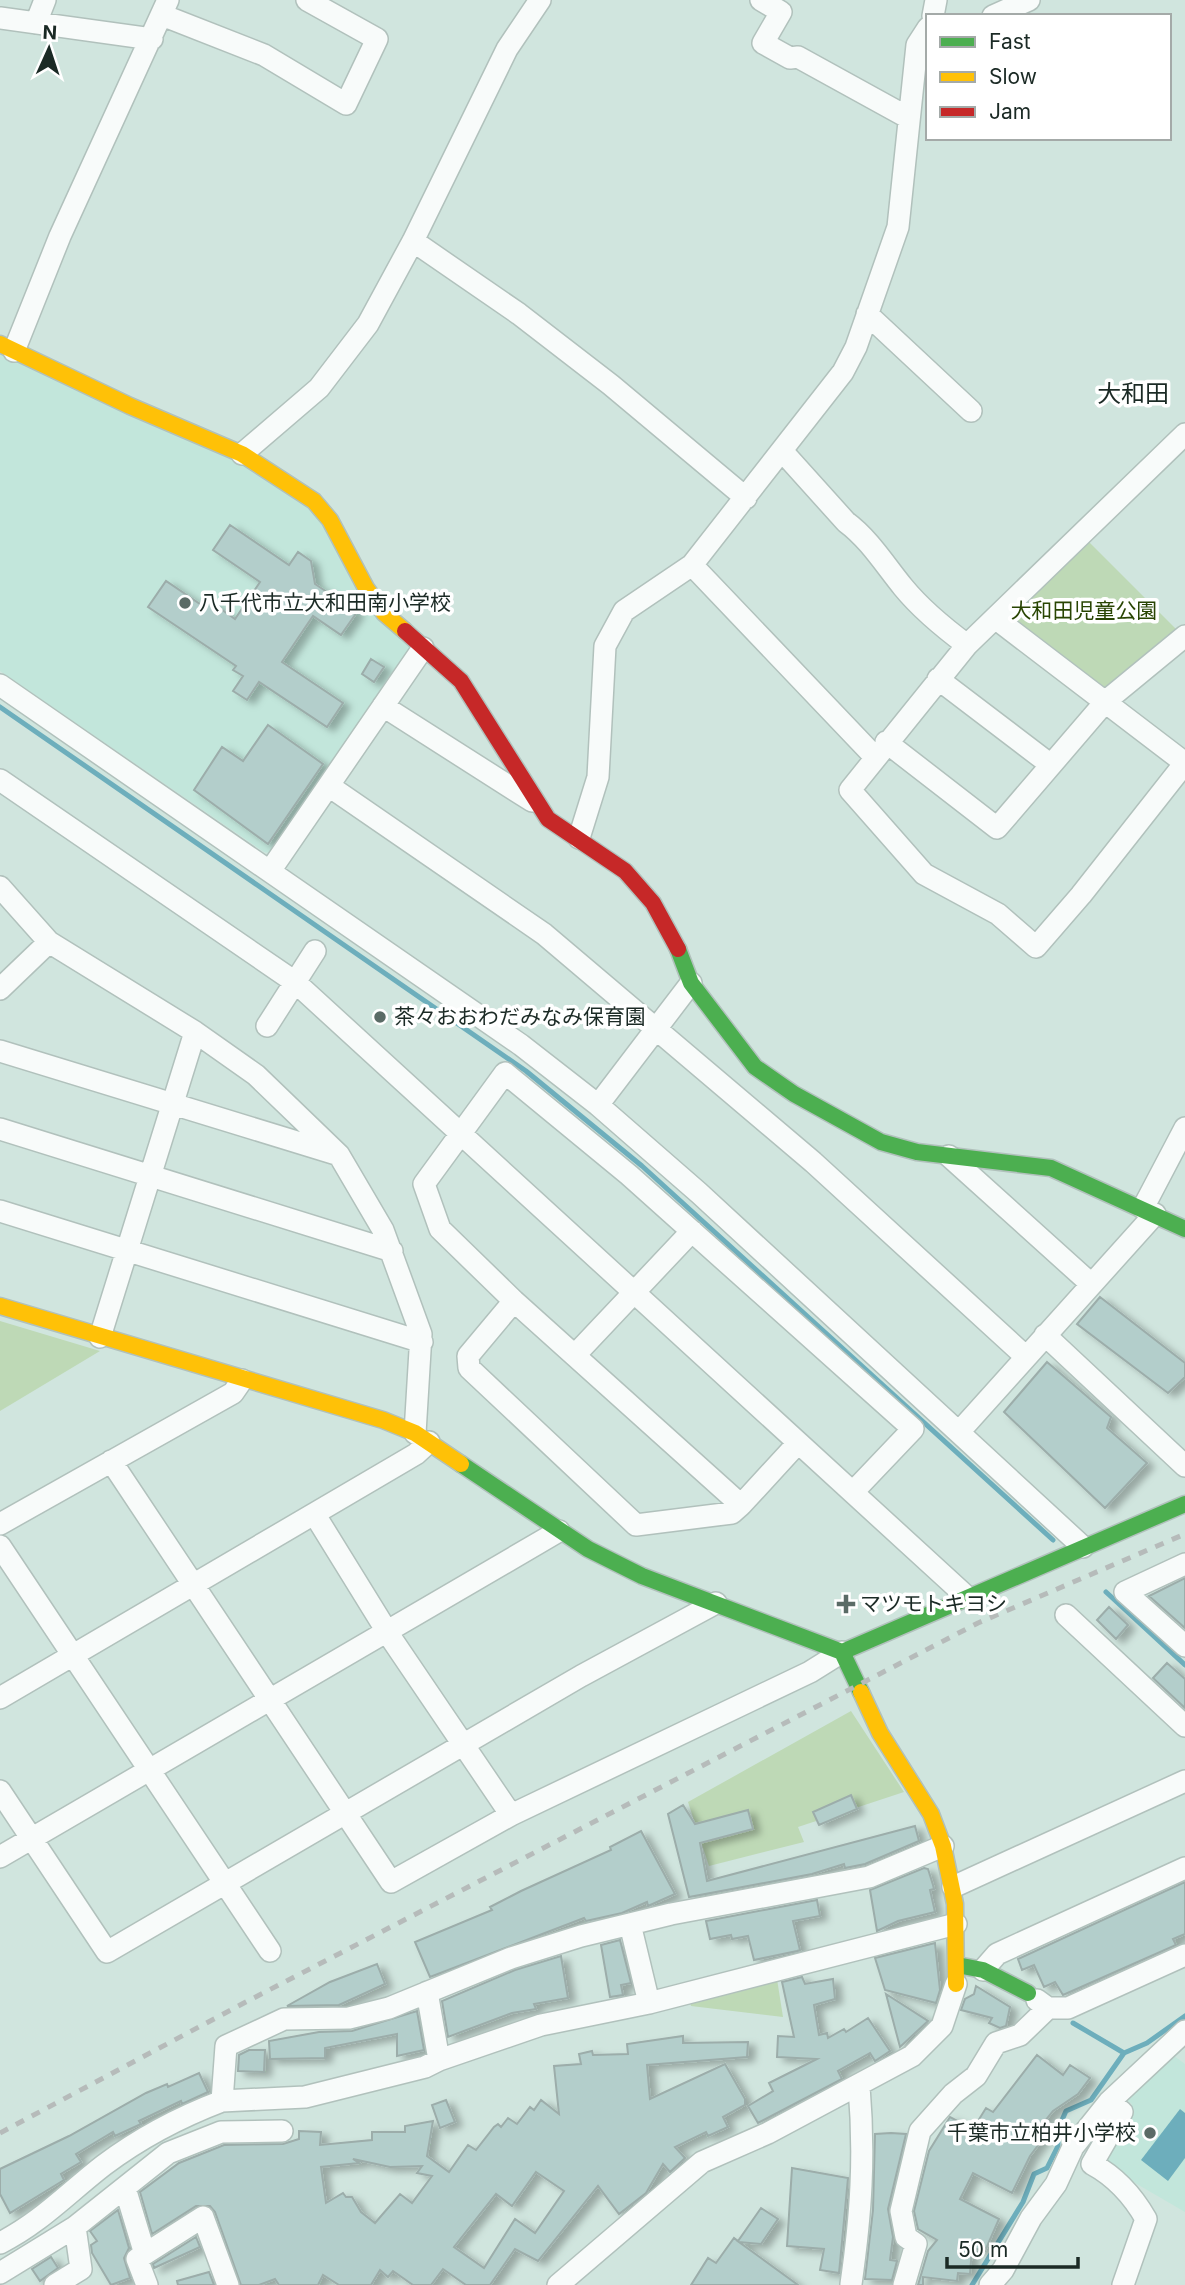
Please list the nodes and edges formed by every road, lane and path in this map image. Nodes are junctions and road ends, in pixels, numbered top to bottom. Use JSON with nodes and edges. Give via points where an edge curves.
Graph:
{"nodes":[{"id":1,"x":45,"y":0,"type":"edge"},
{"id":2,"x":307,"y":0,"type":"edge"},
{"id":3,"x":540,"y":0,"type":"edge"},
{"id":4,"x":761,"y":0,"type":"edge"},
{"id":5,"x":1029,"y":0,"type":"edge"},
{"id":6,"x":165,"y":8,"type":"edge"},
{"id":7,"x":998,"y":14,"type":"edge"},
{"id":8,"x":0,"y":18,"type":"edge"},
{"id":9,"x":36,"y":23,"type":"junction"},
{"id":10,"x":152,"y":39,"type":"junction"},
{"id":11,"x":924,"y":39,"type":"edge"},
{"id":12,"x":907,"y":117,"type":"junction"},
{"id":13,"x":413,"y":241,"type":"junction"},
{"id":14,"x":867,"y":314,"type":"junction"},
{"id":15,"x":7,"y":347,"type":"edge"},
{"id":16,"x":971,"y":411,"type":"dead end"},
{"id":17,"x":1185,"y":434,"type":"edge"},
{"id":18,"x":783,"y":452,"type":"junction"},
{"id":19,"x":242,"y":454,"type":"junction"},
{"id":20,"x":746,"y":498,"type":"junction"},
{"id":21,"x":692,"y":565,"type":"junction"},
{"id":22,"x":995,"y":618,"type":"junction"},
{"id":23,"x":1185,"y":636,"type":"edge"},
{"id":24,"x":968,"y":645,"type":"junction"},
{"id":25,"x":423,"y":648,"type":"junction"},
{"id":26,"x":938,"y":679,"type":"junction"},
{"id":27,"x":0,"y":685,"type":"edge"},
{"id":28,"x":1106,"y":701,"type":"junction"},
{"id":29,"x":383,"y":706,"type":"junction"},
{"id":30,"x":881,"y":750,"type":"junction"},
{"id":31,"x":1185,"y":763,"type":"edge"},
{"id":32,"x":1051,"y":765,"type":"junction"},
{"id":33,"x":0,"y":780,"type":"edge"},
{"id":34,"x":329,"y":786,"type":"junction"},
{"id":35,"x":540,"y":806,"type":"junction"},
{"id":36,"x":579,"y":838,"type":"junction"},
{"id":37,"x":270,"y":871,"type":"junction"},
{"id":38,"x":0,"y":887,"type":"edge"},
{"id":39,"x":49,"y":942,"type":"junction"},
{"id":40,"x":315,"y":951,"type":"dead end"},
{"id":41,"x":295,"y":982,"type":"junction"},
{"id":42,"x":691,"y":983,"type":"junction"},
{"id":43,"x":0,"y":989,"type":"edge"},
{"id":44,"x":267,"y":1026,"type":"dead end"},
{"id":45,"x":657,"y":1031,"type":"junction"},
{"id":46,"x":195,"y":1032,"type":"junction"},
{"id":47,"x":0,"y":1051,"type":"edge"},
{"id":48,"x":173,"y":1104,"type":"junction"},
{"id":49,"x":598,"y":1105,"type":"junction"},
{"id":50,"x":1185,"y":1128,"type":"edge"},
{"id":51,"x":0,"y":1129,"type":"edge"},
{"id":52,"x":460,"y":1133,"type":"junction"},
{"id":53,"x":339,"y":1155,"type":"junction"},
{"id":54,"x":949,"y":1156,"type":"junction"},
{"id":55,"x":150,"y":1177,"type":"junction"},
{"id":56,"x":0,"y":1211,"type":"edge"},
{"id":57,"x":1149,"y":1211,"type":"junction"},
{"id":58,"x":1185,"y":1229,"type":"edge"},
{"id":59,"x":692,"y":1231,"type":"junction"},
{"id":60,"x":128,"y":1250,"type":"junction"},
{"id":61,"x":392,"y":1251,"type":"junction"},
{"id":62,"x":1091,"y":1284,"type":"junction"},
{"id":63,"x":634,"y":1292,"type":"junction"},
{"id":64,"x":514,"y":1301,"type":"junction"},
{"id":65,"x":0,"y":1306,"type":"edge"},
{"id":66,"x":1045,"y":1335,"type":"junction"},
{"id":67,"x":100,"y":1337,"type":"junction"},
{"id":68,"x":422,"y":1342,"type":"junction"},
{"id":69,"x":575,"y":1355,"type":"junction"},
{"id":70,"x":1024,"y":1356,"type":"junction"},
{"id":71,"x":242,"y":1380,"type":"junction"},
{"id":72,"x":959,"y":1433,"type":"junction"},
{"id":73,"x":422,"y":1437,"type":"junction"},
{"id":74,"x":798,"y":1443,"type":"junction"},
{"id":75,"x":111,"y":1461,"type":"junction"},
{"id":76,"x":1185,"y":1466,"type":"edge"},
{"id":77,"x":853,"y":1492,"type":"junction"},
{"id":78,"x":1185,"y":1504,"type":"edge"},
{"id":79,"x":741,"y":1505,"type":"junction"},
{"id":80,"x":315,"y":1515,"type":"junction"},
{"id":81,"x":0,"y":1524,"type":"edge"},
{"id":82,"x":559,"y":1531,"type":"junction"},
{"id":83,"x":0,"y":1546,"type":"edge"},
{"id":84,"x":1083,"y":1547,"type":"junction"},
{"id":85,"x":1185,"y":1564,"type":"edge"},
{"id":86,"x":194,"y":1587,"type":"junction"},
{"id":87,"x":967,"y":1597,"type":"junction"},
{"id":88,"x":716,"y":1603,"type":"junction"},
{"id":89,"x":1066,"y":1615,"type":"dead end"},
{"id":90,"x":388,"y":1632,"type":"junction"},
{"id":91,"x":1185,"y":1646,"type":"edge"},
{"id":92,"x":842,"y":1652,"type":"junction"},
{"id":93,"x":73,"y":1656,"type":"junction"},
{"id":94,"x":0,"y":1698,"type":"edge"},
{"id":95,"x":269,"y":1700,"type":"junction"},
{"id":96,"x":1185,"y":1726,"type":"edge"},
{"id":97,"x":464,"y":1745,"type":"junction"},
{"id":98,"x":150,"y":1769,"type":"junction"},
{"id":99,"x":1185,"y":1781,"type":"edge"},
{"id":100,"x":0,"y":1791,"type":"edge"},
{"id":101,"x":346,"y":1814,"type":"junction"},
{"id":102,"x":511,"y":1815,"type":"junction"},
{"id":103,"x":32,"y":1839,"type":"junction"},
{"id":104,"x":943,"y":1846,"type":"junction"},
{"id":105,"x":0,"y":1857,"type":"edge"},
{"id":106,"x":1185,"y":1868,"type":"edge"},
{"id":107,"x":226,"y":1884,"type":"junction"},
{"id":108,"x":953,"y":1887,"type":"junction"},
{"id":109,"x":630,"y":1924,"type":"junction"},
{"id":110,"x":956,"y":1924,"type":"junction"},
{"id":111,"x":270,"y":1951,"type":"dead end"},
{"id":112,"x":1185,"y":1955,"type":"edge"},
{"id":113,"x":983,"y":1970,"type":"junction"},
{"id":114,"x":956,"y":1974,"type":"junction"},
{"id":115,"x":427,"y":1992,"type":"junction"},
{"id":116,"x":1028,"y":1993,"type":"joint"},
{"id":117,"x":649,"y":2003,"type":"junction"},
{"id":118,"x":1048,"y":2008,"type":"junction"},
{"id":119,"x":1185,"y":2031,"type":"edge"},
{"id":120,"x":439,"y":2060,"type":"junction"},
{"id":121,"x":859,"y":2086,"type":"junction"},
{"id":122,"x":222,"y":2101,"type":"junction"},
{"id":123,"x":1109,"y":2102,"type":"junction"},
{"id":124,"x":282,"y":2131,"type":"dead end"},
{"id":125,"x":125,"y":2188,"type":"junction"},
{"id":126,"x":75,"y":2227,"type":"junction"},
{"id":127,"x":0,"y":2243,"type":"edge"},
{"id":128,"x":144,"y":2251,"type":"junction"},
{"id":129,"x":0,"y":2273,"type":"edge"},
{"id":130,"x":851,"y":2284,"type":"edge"},
{"id":131,"x":55,"y":2285,"type":"edge"},
{"id":132,"x":147,"y":2285,"type":"edge"},
{"id":133,"x":228,"y":2285,"type":"edge"},
{"id":134,"x":558,"y":2285,"type":"edge"},
{"id":135,"x":904,"y":2285,"type":"edge"},
{"id":136,"x":990,"y":2285,"type":"edge"},
{"id":137,"x":1123,"y":2285,"type":"edge"}],
"edges":[{"from":1,"to":9,"type":"street"},
{"from":2,"to":6,"type":"street","via":[[377,39],[346,104],[264,55]]},
{"from":3,"to":13,"type":"street","via":[[507,49]]},
{"from":4,"to":12,"type":"street","via":[[781,12],[763,43],[790,58],[798,57]]},
{"from":5,"to":7,"type":"street"},
{"from":6,"to":10,"type":"street"},
{"from":8,"to":9,"type":"street"},
{"from":9,"to":10,"type":"street"},
{"from":10,"to":15,"type":"street"},
{"from":11,"to":12,"type":"street"},
{"from":12,"to":14,"type":"street","via":[[902,210]]},
{"from":13,"to":19,"type":"street","via":[[368,324],[330,375]]},
{"from":13,"to":20,"type":"street","via":[[601,377]]},
{"from":14,"to":16,"type":"street"},
{"from":14,"to":18,"type":"street","via":[[843,372]]},
{"from":15,"to":19,"type":"street"},
{"from":17,"to":22,"type":"street"},
{"from":18,"to":20,"type":"street"},
{"from":18,"to":24,"type":"street","via":[[858,531],[905,590]]},
{"from":19,"to":25,"type":"street","via":[[314,501],[336,521],[372,596]]},
{"from":20,"to":21,"type":"street"},
{"from":21,"to":30,"type":"street"},
{"from":21,"to":36,"type":"street","via":[[624,611],[604,646],[598,778]]},
{"from":22,"to":24,"type":"street"},
{"from":22,"to":28,"type":"street"},
{"from":23,"to":28,"type":"street"},
{"from":24,"to":26,"type":"street"},
{"from":25,"to":29,"type":"street"},
{"from":25,"to":35,"type":"street","via":[[461,681]]},
{"from":26,"to":30,"type":"street"},
{"from":26,"to":32,"type":"street"},
{"from":27,"to":37,"type":"street"},
{"from":28,"to":31,"type":"street"},
{"from":28,"to":32,"type":"street"},
{"from":29,"to":34,"type":"street"},
{"from":29,"to":35,"type":"street"},
{"from":30,"to":31,"type":"street","via":[[850,790],[924,874],[999,914],[1036,947]]},
{"from":30,"to":32,"type":"street","via":[[997,828]]},
{"from":33,"to":41,"type":"street"},
{"from":34,"to":37,"type":"street"},
{"from":34,"to":45,"type":"street","via":[[544,934]]},
{"from":35,"to":36,"type":"street","via":[[548,819]]},
{"from":36,"to":42,"type":"street","via":[[625,871],[653,903],[672,934]]},
{"from":37,"to":49,"type":"street","via":[[521,1045]]},
{"from":38,"to":39,"type":"street"},
{"from":39,"to":43,"type":"street"},
{"from":39,"to":46,"type":"street"},
{"from":40,"to":41,"type":"street"},
{"from":41,"to":44,"type":"street"},
{"from":41,"to":52,"type":"street"},
{"from":42,"to":45,"type":"street"},
{"from":42,"to":54,"type":"street","via":[[755,1067],[794,1094],[881,1142]]},
{"from":45,"to":49,"type":"street"},
{"from":45,"to":70,"type":"street","via":[[813,1162]]},
{"from":46,"to":48,"type":"street"},
{"from":46,"to":53,"type":"street","via":[[271,1088]]},
{"from":47,"to":48,"type":"street"},
{"from":48,"to":53,"type":"street"},
{"from":48,"to":55,"type":"street"},
{"from":49,"to":72,"type":"street"},
{"from":50,"to":57,"type":"street"},
{"from":51,"to":55,"type":"street"},
{"from":52,"to":59,"type":"street","via":[[505,1073]]},
{"from":52,"to":63,"type":"street"},
{"from":52,"to":64,"type":"street","via":[[424,1184],[426,1197],[440,1229]]},
{"from":53,"to":61,"type":"street","via":[[369,1202]]},
{"from":54,"to":57,"type":"street","via":[[1051,1168]]},
{"from":54,"to":62,"type":"street"},
{"from":55,"to":60,"type":"street"},
{"from":55,"to":61,"type":"street"},
{"from":56,"to":60,"type":"street"},
{"from":57,"to":58,"type":"street"},
{"from":57,"to":62,"type":"street"},
{"from":59,"to":63,"type":"street"},
{"from":59,"to":77,"type":"street","via":[[912,1429]]},
{"from":60,"to":67,"type":"street"},
{"from":60,"to":68,"type":"street"},
{"from":61,"to":68,"type":"street"},
{"from":62,"to":66,"type":"street"},
{"from":63,"to":69,"type":"street"},
{"from":63,"to":74,"type":"street"},
{"from":64,"to":69,"type":"street"},
{"from":64,"to":79,"type":"street","via":[[468,1356],[469,1368],[636,1525],[732,1513]]},
{"from":65,"to":67,"type":"street"},
{"from":66,"to":70,"type":"street"},
{"from":66,"to":76,"type":"street"},
{"from":67,"to":71,"type":"street"},
{"from":68,"to":73,"type":"street"},
{"from":69,"to":79,"type":"street"},
{"from":70,"to":72,"type":"street"},
{"from":71,"to":73,"type":"street","via":[[383,1420]]},
{"from":71,"to":75,"type":"street","via":[[233,1393]]},
{"from":72,"to":84,"type":"street"},
{"from":73,"to":80,"type":"street","via":[[416,1454]]},
{"from":73,"to":82,"type":"street"},
{"from":74,"to":77,"type":"street"},
{"from":74,"to":79,"type":"street"},
{"from":75,"to":81,"type":"street"},
{"from":75,"to":86,"type":"street"},
{"from":77,"to":87,"type":"street"},
{"from":78,"to":84,"type":"street"},
{"from":80,"to":86,"type":"street"},
{"from":80,"to":90,"type":"street"},
{"from":82,"to":88,"type":"street","via":[[642,1576]]},
{"from":82,"to":90,"type":"street"},
{"from":83,"to":93,"type":"street"},
{"from":84,"to":87,"type":"street"},
{"from":85,"to":91,"type":"street","via":[[1125,1592]]},
{"from":86,"to":93,"type":"street"},
{"from":86,"to":95,"type":"street"},
{"from":87,"to":92,"type":"street"},
{"from":88,"to":92,"type":"street"},
{"from":88,"to":97,"type":"street"},
{"from":89,"to":96,"type":"street"},
{"from":90,"to":95,"type":"street"},
{"from":90,"to":97,"type":"street"},
{"from":92,"to":102,"type":"street","via":[[810,1672]]},
{"from":92,"to":104,"type":"street","via":[[880,1733],[931,1814]]},
{"from":93,"to":94,"type":"street"},
{"from":93,"to":98,"type":"street"},
{"from":95,"to":98,"type":"street"},
{"from":95,"to":101,"type":"street"},
{"from":97,"to":101,"type":"street"},
{"from":97,"to":102,"type":"street"},
{"from":98,"to":103,"type":"street"},
{"from":98,"to":107,"type":"street"},
{"from":99,"to":108,"type":"street"},
{"from":100,"to":103,"type":"street"},
{"from":101,"to":102,"type":"street","via":[[391,1882]]},
{"from":101,"to":107,"type":"street"},
{"from":103,"to":105,"type":"street"},
{"from":103,"to":107,"type":"street","via":[[107,1952]]},
{"from":104,"to":108,"type":"street"},
{"from":104,"to":109,"type":"street","via":[[869,1877]]},
{"from":106,"to":113,"type":"street","via":[[997,1954]]},
{"from":107,"to":111,"type":"street"},
{"from":108,"to":110,"type":"street"},
{"from":109,"to":115,"type":"street","via":[[511,1958]]},
{"from":109,"to":117,"type":"street"},
{"from":110,"to":114,"type":"street"},
{"from":110,"to":117,"type":"street"},
{"from":112,"to":118,"type":"street","via":[[1068,2008]]},
{"from":113,"to":114,"type":"street"},
{"from":113,"to":116,"type":"street"},
{"from":114,"to":121,"type":"street","via":[[951,2007],[930,2041]]},
{"from":115,"to":120,"type":"street"},
{"from":115,"to":122,"type":"street","via":[[349,2018],[284,2019],[226,2046]]},
{"from":116,"to":118,"type":"street"},
{"from":117,"to":120,"type":"street","via":[[541,2025]]},
{"from":118,"to":135,"type":"street","via":[[1020,2035],[996,2043],[976,2076],[920,2131],[901,2211],[906,2237],[916,2244]]},
{"from":119,"to":123,"type":"street"},
{"from":120,"to":122,"type":"street","via":[[305,2097]]},
{"from":121,"to":130,"type":"street","via":[[864,2149]]},
{"from":121,"to":134,"type":"street","via":[[702,2162]]},
{"from":122,"to":127,"type":"street","via":[[176,2119],[105,2164],[28,2228]]},
{"from":123,"to":136,"type":"street","via":[[1073,2147],[1056,2184]]},
{"from":123,"to":137,"type":"street","via":[[1122,2112],[1093,2164],[1114,2175],[1146,2219]]},
{"from":124,"to":125,"type":"street","via":[[221,2132],[168,2153]]},
{"from":125,"to":126,"type":"street"},
{"from":125,"to":128,"type":"street"},
{"from":126,"to":129,"type":"street"},
{"from":126,"to":131,"type":"street","via":[[81,2269]]},
{"from":128,"to":132,"type":"street","via":[[137,2259]]},
{"from":128,"to":133,"type":"street","via":[[203,2217]]}]}
